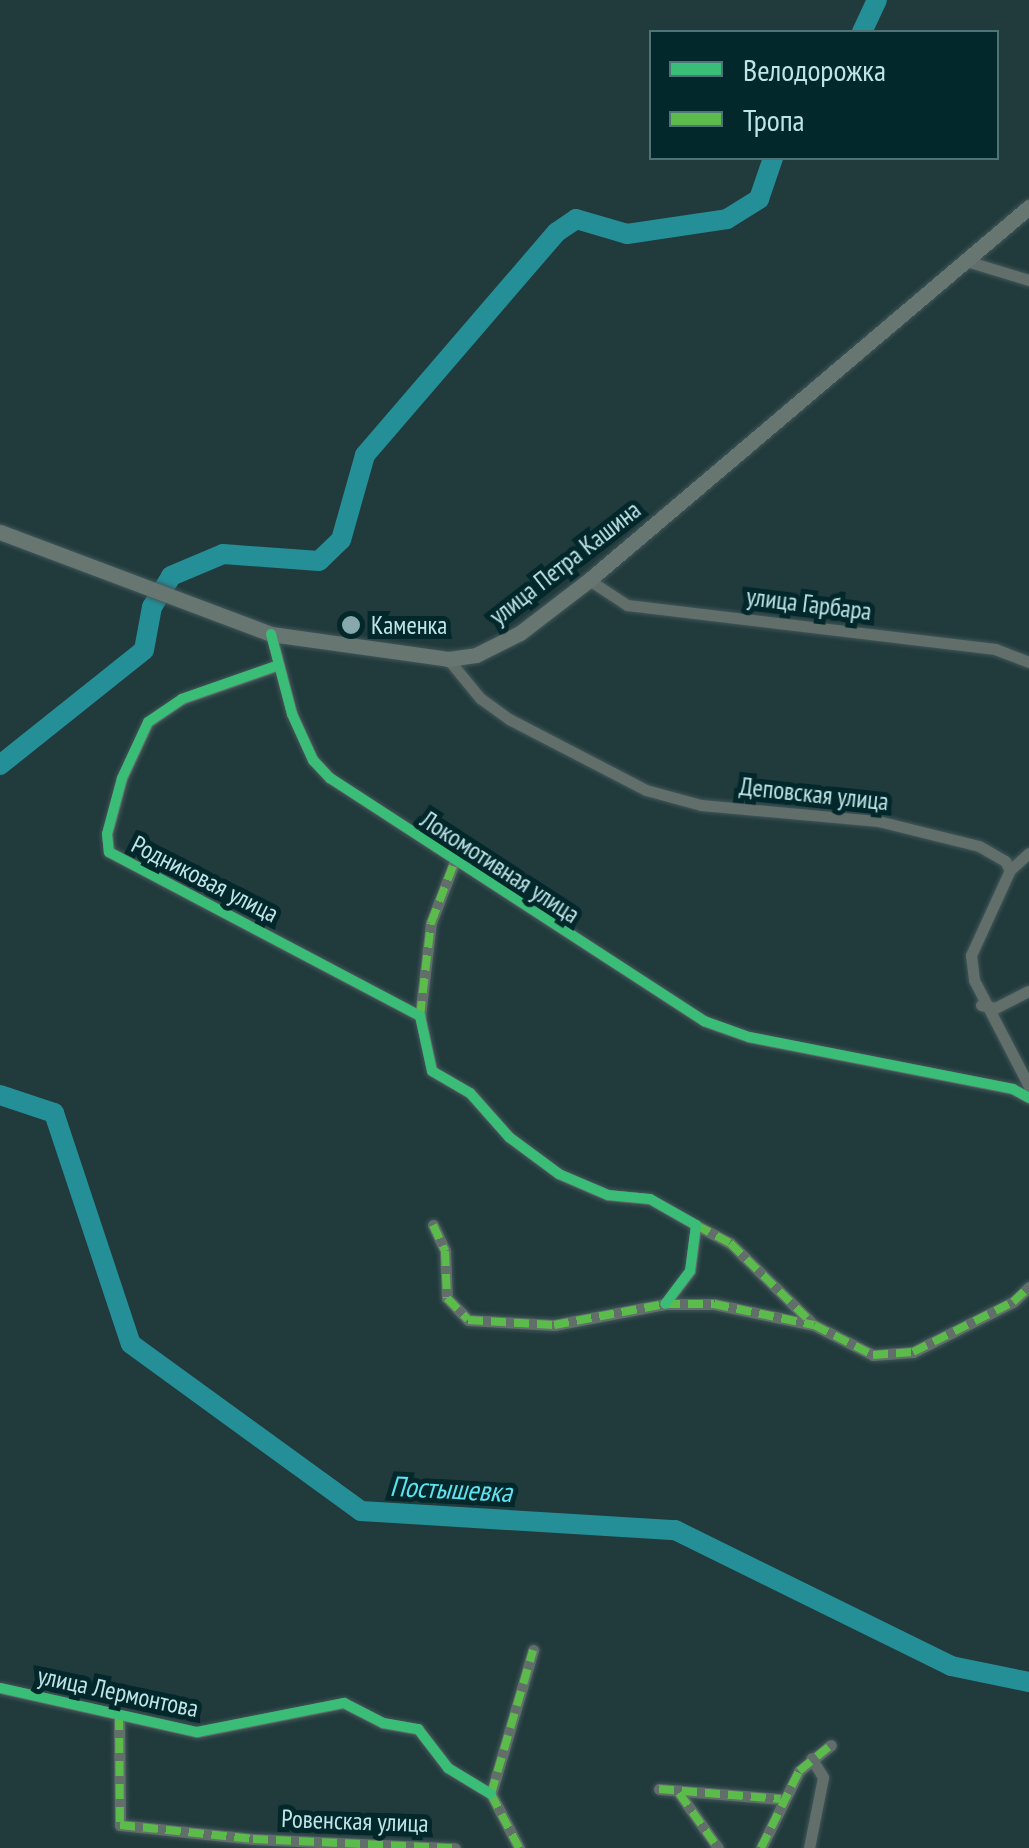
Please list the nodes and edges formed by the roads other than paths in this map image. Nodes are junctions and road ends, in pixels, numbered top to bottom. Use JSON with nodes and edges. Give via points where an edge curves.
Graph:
{"nodes":[{"id":1,"x":1029,"y":208,"type":"edge"},
{"id":2,"x":970,"y":262,"type":"junction"},
{"id":3,"x":1029,"y":280,"type":"edge"},
{"id":4,"x":0,"y":532,"type":"edge"},
{"id":5,"x":589,"y":580,"type":"junction"},
{"id":6,"x":271,"y":634,"type":"junction"},
{"id":7,"x":448,"y":659,"type":"junction"},
{"id":8,"x":1029,"y":662,"type":"edge"},
{"id":9,"x":276,"y":666,"type":"junction"},
{"id":10,"x":1029,"y":853,"type":"edge"},
{"id":11,"x":454,"y":863,"type":"junction"},
{"id":12,"x":1010,"y":870,"type":"junction"},
{"id":13,"x":1029,"y":991,"type":"edge"},
{"id":14,"x":981,"y":1004,"type":"junction"},
{"id":15,"x":420,"y":1016,"type":"junction"},
{"id":16,"x":1029,"y":1086,"type":"edge"},
{"id":17,"x":1029,"y":1098,"type":"edge"},
{"id":18,"x":432,"y":1225,"type":"dead end"},
{"id":19,"x":696,"y":1225,"type":"junction"},
{"id":20,"x":1029,"y":1287,"type":"edge"},
{"id":21,"x":665,"y":1304,"type":"junction"},
{"id":22,"x":814,"y":1324,"type":"junction"},
{"id":23,"x":533,"y":1650,"type":"dead end"},
{"id":24,"x":0,"y":1688,"type":"edge"},
{"id":25,"x":119,"y":1715,"type":"junction"},
{"id":26,"x":831,"y":1745,"type":"dead end"},
{"id":27,"x":811,"y":1758,"type":"junction"},
{"id":28,"x":659,"y":1789,"type":"dead end"},
{"id":29,"x":679,"y":1793,"type":"junction"},
{"id":30,"x":491,"y":1794,"type":"junction"},
{"id":31,"x":781,"y":1799,"type":"junction"},
{"id":32,"x":454,"y":1848,"type":"edge"},
{"id":33,"x":519,"y":1848,"type":"edge"},
{"id":34,"x":718,"y":1848,"type":"edge"},
{"id":35,"x":761,"y":1848,"type":"edge"},
{"id":36,"x":808,"y":1848,"type":"edge"}],
"edges":[{"from":1,"to":2,"type":"main road","name":"улица Петра Кашина"},
{"from":2,"to":3,"type":"street"},
{"from":2,"to":5,"type":"main road","name":"улица Петра Кашина"},
{"from":4,"to":6,"type":"main road","name":"улица Петра Кашина"},
{"from":5,"to":7,"type":"main road","name":"улица Петра Кашина","via":[[498,646]]},
{"from":5,"to":8,"type":"street","name":"улица Гарбара","via":[[627,605],[996,649]]},
{"from":6,"to":7,"type":"main road","name":"улица Петра Кашина"},
{"from":6,"to":9,"type":"street","name":"Локомотивная улица"},
{"from":7,"to":12,"type":"street","name":"Деповская улица","via":[[480,698],[509,719],[646,790],[701,805],[878,820],[979,846]]},
{"from":9,"to":11,"type":"street","name":"Локомотивная улица","via":[[313,760]]},
{"from":9,"to":15,"type":"street","name":"Родниковая улица","via":[[182,698],[148,722],[122,778],[108,852]]},
{"from":10,"to":12,"type":"street"},
{"from":11,"to":15,"type":"street","via":[[432,923]]},
{"from":11,"to":17,"type":"street","name":"Локомотивная улица","via":[[704,1021],[748,1037],[1013,1089]]},
{"from":12,"to":14,"type":"street","via":[[971,955]]},
{"from":13,"to":14,"type":"street","via":[[995,1008]]},
{"from":14,"to":16,"type":"street"},
{"from":15,"to":19,"type":"street","via":[[432,1071],[470,1093],[482,1112],[559,1174],[608,1195],[650,1199]]},
{"from":18,"to":21,"type":"street","via":[[444,1250],[446,1298],[468,1320],[554,1326]]},
{"from":19,"to":21,"type":"street","via":[[690,1270]]},
{"from":19,"to":22,"type":"street","via":[[730,1242]]},
{"from":20,"to":22,"type":"street","via":[[1013,1302],[913,1352],[872,1356]]},
{"from":21,"to":22,"type":"street","via":[[714,1304]]},
{"from":23,"to":30,"type":"street"},
{"from":24,"to":25,"type":"street","name":"улица Лермонтова"},
{"from":25,"to":30,"type":"street","name":"улица Лермонтова","via":[[197,1732],[344,1703],[383,1723],[418,1729],[448,1768]]},
{"from":25,"to":32,"type":"street","name":"Ровенская улица","via":[[120,1825]]},
{"from":26,"to":27,"type":"street"},
{"from":27,"to":31,"type":"street"},
{"from":27,"to":36,"type":"street","via":[[823,1778]]},
{"from":28,"to":29,"type":"street"},
{"from":29,"to":31,"type":"street"},
{"from":29,"to":34,"type":"street"},
{"from":30,"to":33,"type":"street"},
{"from":31,"to":35,"type":"street","via":[[777,1824]]}]}
